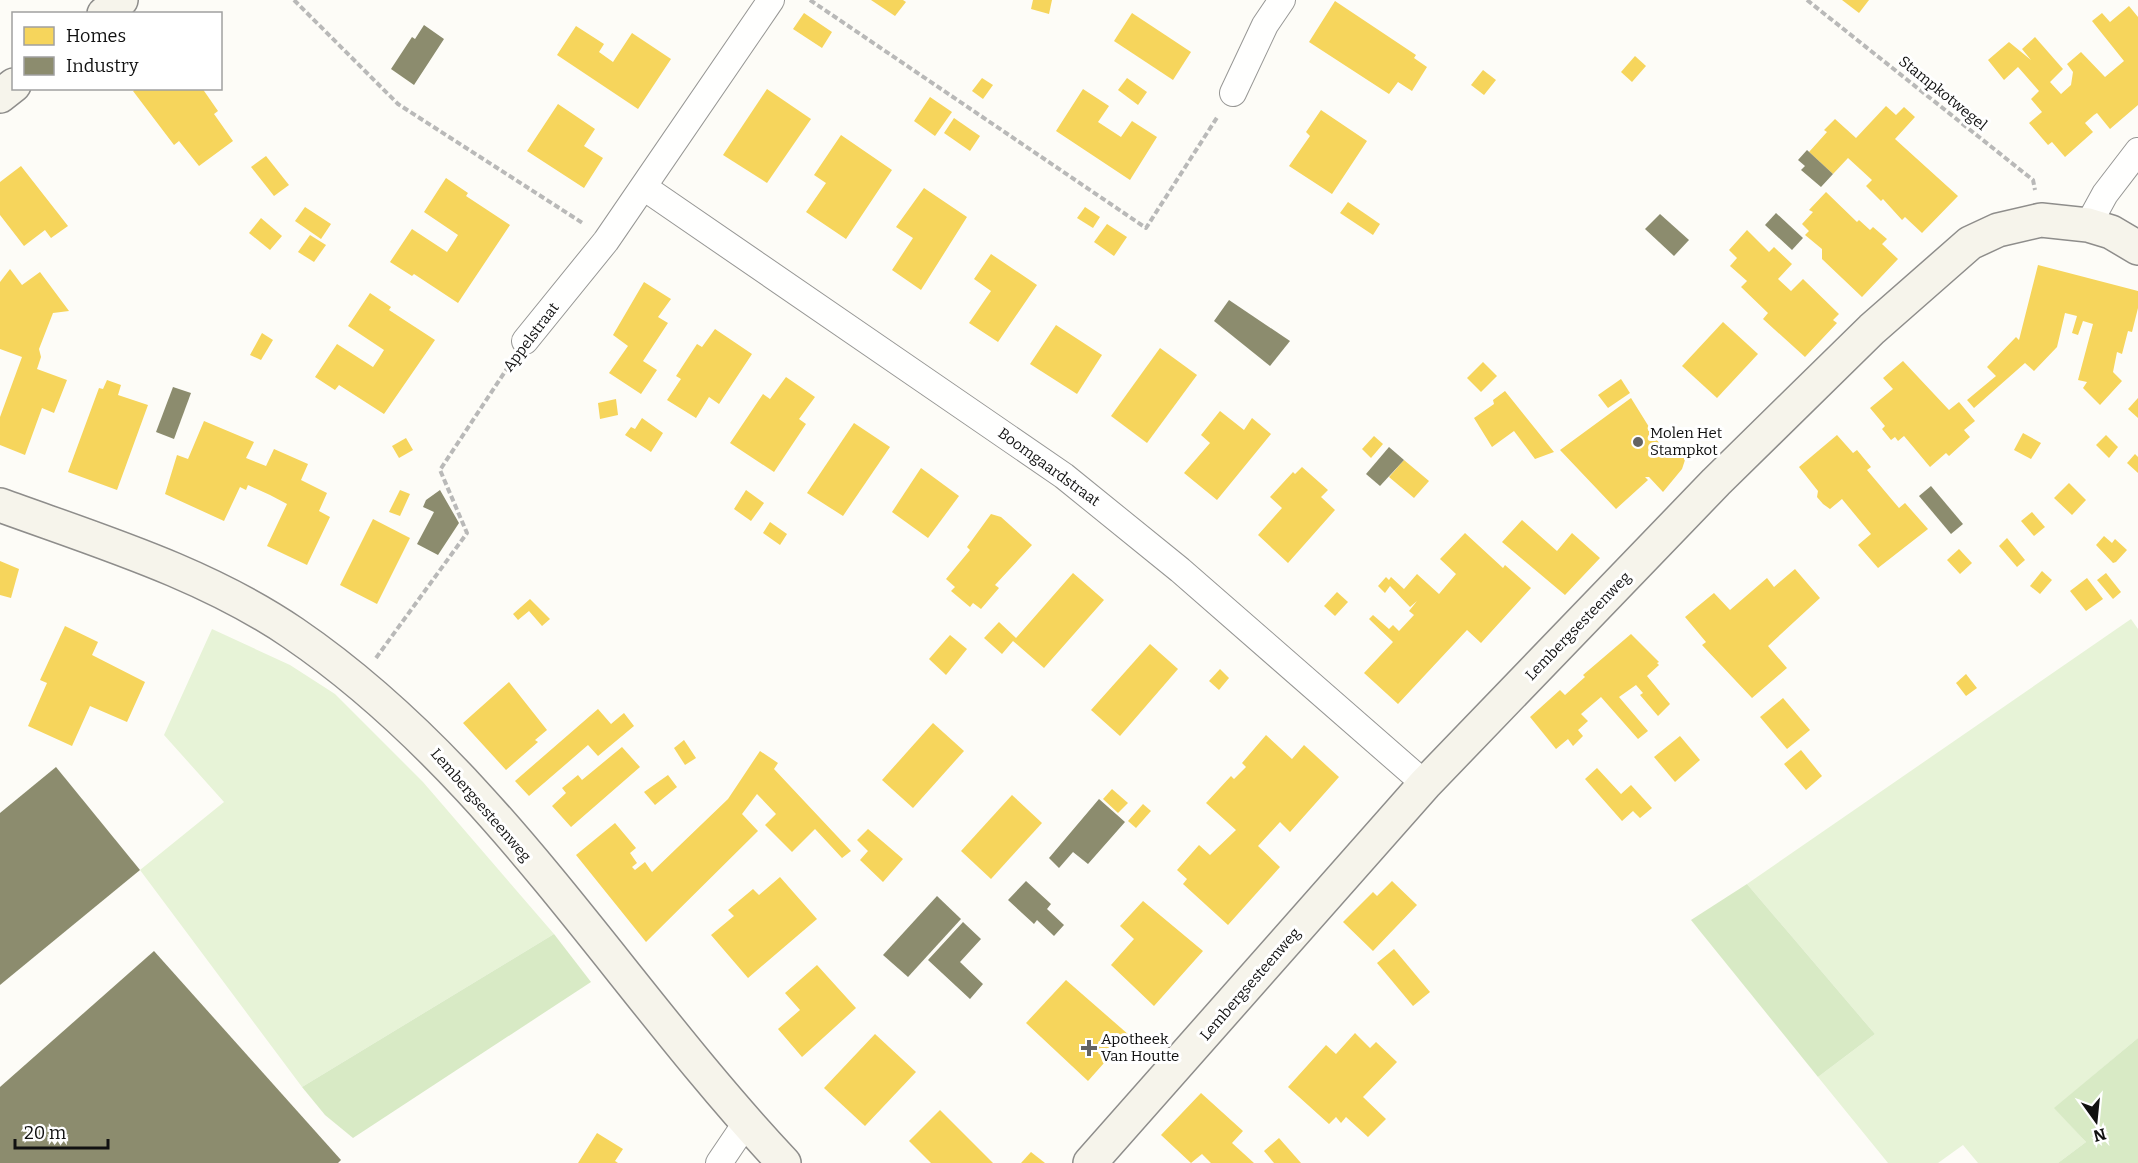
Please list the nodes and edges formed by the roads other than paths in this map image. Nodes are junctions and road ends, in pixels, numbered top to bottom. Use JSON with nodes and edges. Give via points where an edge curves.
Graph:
{"nodes":[{"id":1,"x":121,"y":0,"type":"edge"},
{"id":2,"x":771,"y":0,"type":"edge"},
{"id":3,"x":1282,"y":0,"type":"edge"},
{"id":4,"x":106,"y":12,"type":"edge"},
{"id":5,"x":12,"y":87,"type":"edge"},
{"id":6,"x":1233,"y":93,"type":"road end"},
{"id":7,"x":0,"y":96,"type":"edge"},
{"id":8,"x":2138,"y":152,"type":"edge"},
{"id":9,"x":645,"y":188,"type":"junction"},
{"id":10,"x":2088,"y":225,"type":"junction"},
{"id":11,"x":2138,"y":248,"type":"edge"},
{"id":12,"x":525,"y":341,"type":"road end"},
{"id":13,"x":0,"y":505,"type":"edge"},
{"id":14,"x":1425,"y":784,"type":"junction"},
{"id":15,"x":746,"y":1123,"type":"junction"},
{"id":16,"x":719,"y":1163,"type":"edge"},
{"id":17,"x":784,"y":1163,"type":"edge"},
{"id":18,"x":1090,"y":1163,"type":"edge"}],
"edges":[{"from":1,"to":4,"type":"street"},
{"from":2,"to":9,"type":"street","name":"Appelstraat"},
{"from":3,"to":6,"type":"street","via":[[1265,25]]},
{"from":5,"to":7,"type":"street"},
{"from":8,"to":10,"type":"street","via":[[2105,194]]},
{"from":9,"to":12,"type":"street","name":"Appelstraat"},
{"from":9,"to":14,"type":"street","name":"Boomgaardstraat","via":[[1064,476],[1180,570]]},
{"from":10,"to":11,"type":"street","name":"Lembergsesteenweg","via":[[2111,232]]},
{"from":10,"to":14,"type":"street","name":"Lembergsesteenweg","via":[[2041,220],[1998,230],[1970,243],[1872,329],[1716,482]]},
{"from":13,"to":15,"type":"street","name":"Lembergsesteenweg","via":[[138,555],[225,594],[292,632],[355,680],[450,765]]},
{"from":14,"to":18,"type":"street","name":"Lembergsesteenweg"},
{"from":15,"to":16,"type":"street"},
{"from":15,"to":17,"type":"street","name":"Lembergsesteenweg"}]}
